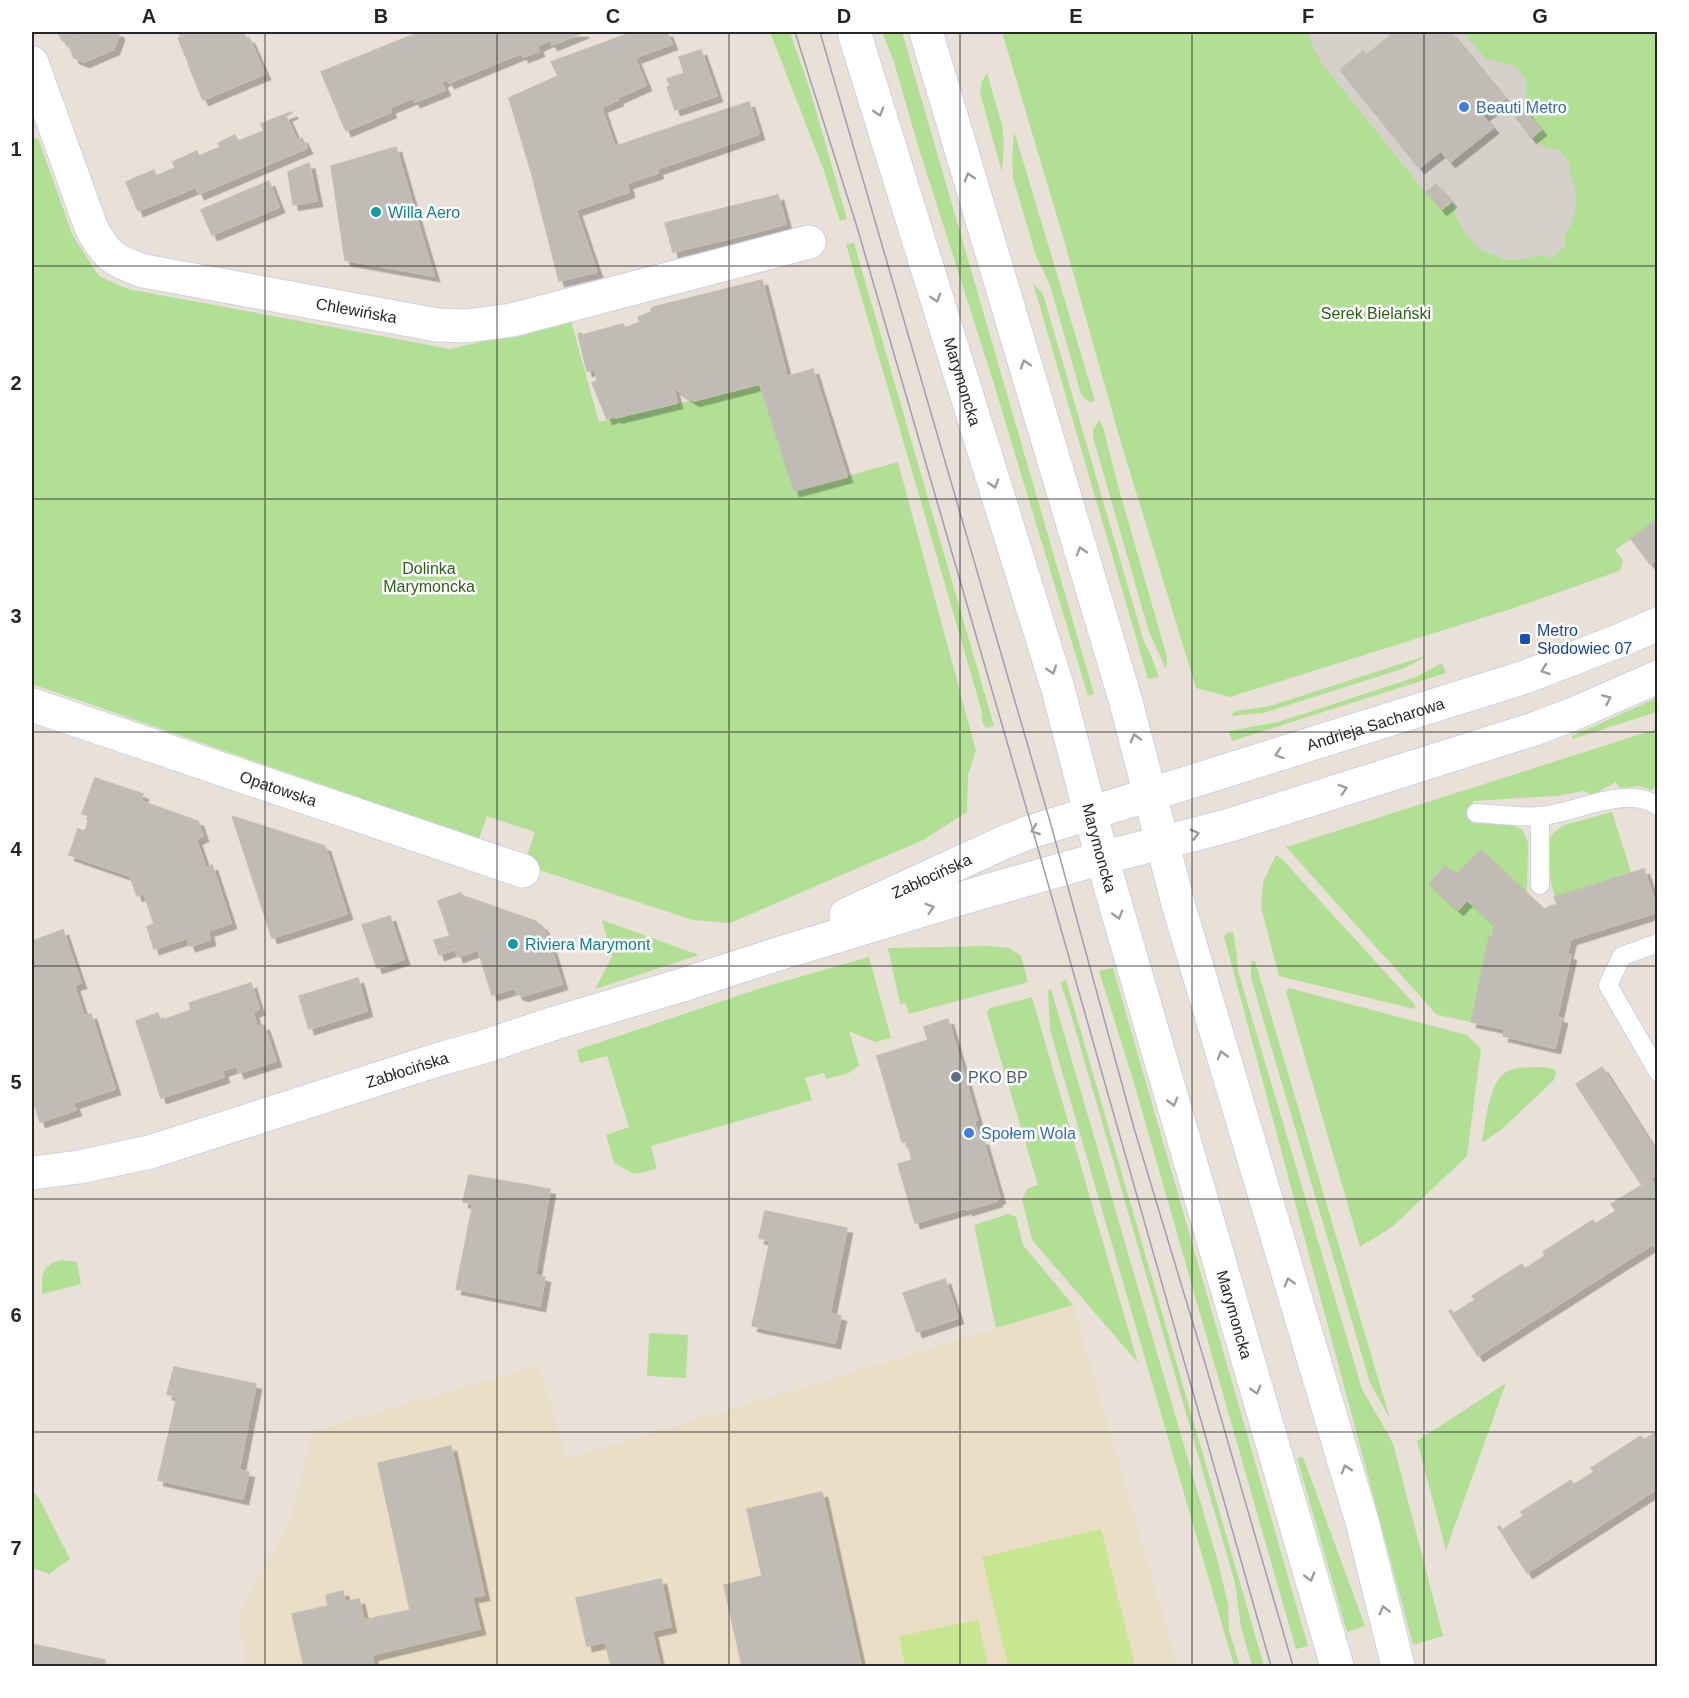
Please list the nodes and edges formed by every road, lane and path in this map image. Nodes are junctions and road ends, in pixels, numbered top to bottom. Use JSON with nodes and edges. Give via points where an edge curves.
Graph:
{"nodes":[{"id":1,"x":854,"y":32,"type":"edge"},
{"id":2,"x":926,"y":32,"type":"edge"},
{"id":3,"x":32,"y":63,"type":"edge"},
{"id":4,"x":809,"y":242,"type":"dead end"},
{"id":5,"x":1658,"y":624,"type":"edge"},
{"id":6,"x":1658,"y":677,"type":"edge"},
{"id":7,"x":32,"y":705,"type":"edge"},
{"id":8,"x":1150,"y":794,"type":"junction"},
{"id":9,"x":1658,"y":806,"type":"edge"},
{"id":10,"x":1090,"y":813,"type":"junction"},
{"id":11,"x":1476,"y":813,"type":"dead end"},
{"id":12,"x":1540,"y":816,"type":"junction"},
{"id":13,"x":1163,"y":843,"type":"junction"},
{"id":14,"x":1102,"y":858,"type":"junction"},
{"id":15,"x":524,"y":871,"type":"dead end"},
{"id":16,"x":1539,"y":885,"type":"dead end"},
{"id":17,"x":1658,"y":943,"type":"edge"},
{"id":18,"x":781,"y":953,"type":"junction"},
{"id":19,"x":1658,"y":1072,"type":"edge"},
{"id":20,"x":32,"y":1173,"type":"edge"},
{"id":21,"x":1336,"y":1666,"type":"edge"},
{"id":22,"x":1398,"y":1666,"type":"edge"}],
"edges":[{"from":1,"to":10,"type":"street","name":"Marymoncka","one_way":true,"via":[[1058,689]]},
{"from":8,"to":2,"type":"street","one_way":true},
{"from":3,"to":4,"type":"street","name":"Chlewińska","via":[[99,243],[112,258],[144,271],[436,325],[466,326],[512,320]]},
{"from":5,"to":8,"type":"street","name":"Andrieja Sacharowa","one_way":true,"via":[[1525,677]]},
{"from":13,"to":6,"type":"street","one_way":true,"via":[[1534,729]]},
{"from":7,"to":15,"type":"street","name":"Opatowska"},
{"from":8,"to":10,"type":"street","name":"Andrieja Sacharowa"},
{"from":8,"to":13,"type":"street"},
{"from":9,"to":12,"type":"lane","via":[[1638,797],[1613,799]]},
{"from":10,"to":14,"type":"street","name":"Marymoncka"},
{"from":10,"to":18,"type":"street","name":"Zabłocińska","one_way":true,"via":[[1000,844],[822,926]]},
{"from":11,"to":12,"type":"lane"},
{"from":12,"to":16,"type":"lane"},
{"from":13,"to":14,"type":"street"},
{"from":22,"to":13,"type":"street","one_way":true,"via":[[1363,1525],[1183,923]]},
{"from":18,"to":14,"type":"street","name":"Zabłocińska","one_way":true},
{"from":14,"to":21,"type":"street","name":"Marymoncka","one_way":true},
{"from":17,"to":19,"type":"lane","via":[[1622,956],[1608,985]]},
{"from":18,"to":20,"type":"street","name":"Zabłocińska","via":[[150,1152]]}]}
